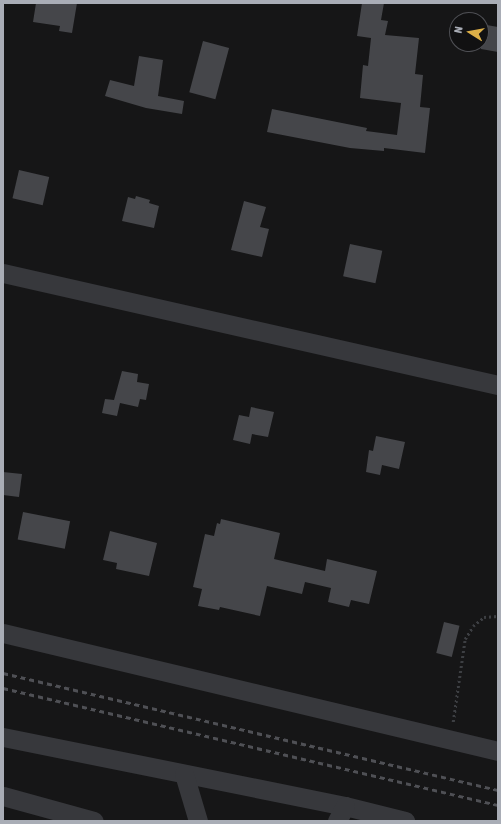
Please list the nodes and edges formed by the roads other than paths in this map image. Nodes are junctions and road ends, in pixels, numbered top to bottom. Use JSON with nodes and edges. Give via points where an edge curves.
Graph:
{"nodes":[{"id":1,"x":3,"y":273,"type":"edge"},
{"id":2,"x":498,"y":385,"type":"edge"},
{"id":3,"x":3,"y":633,"type":"edge"},
{"id":4,"x":3,"y":737,"type":"edge"},
{"id":5,"x":498,"y":751,"type":"edge"},
{"id":6,"x":184,"y":774,"type":"junction"},
{"id":7,"x":3,"y":796,"type":"edge"},
{"id":8,"x":341,"y":814,"type":"edge"},
{"id":9,"x":94,"y":821,"type":"edge"},
{"id":10,"x":198,"y":821,"type":"edge"},
{"id":11,"x":405,"y":821,"type":"edge"}],
"edges":[{"from":1,"to":2,"type":"street"},
{"from":3,"to":5,"type":"street"},
{"from":4,"to":6,"type":"street"},
{"from":6,"to":8,"type":"street"},
{"from":6,"to":10,"type":"street"},
{"from":7,"to":9,"type":"street"},
{"from":8,"to":11,"type":"street"}]}
